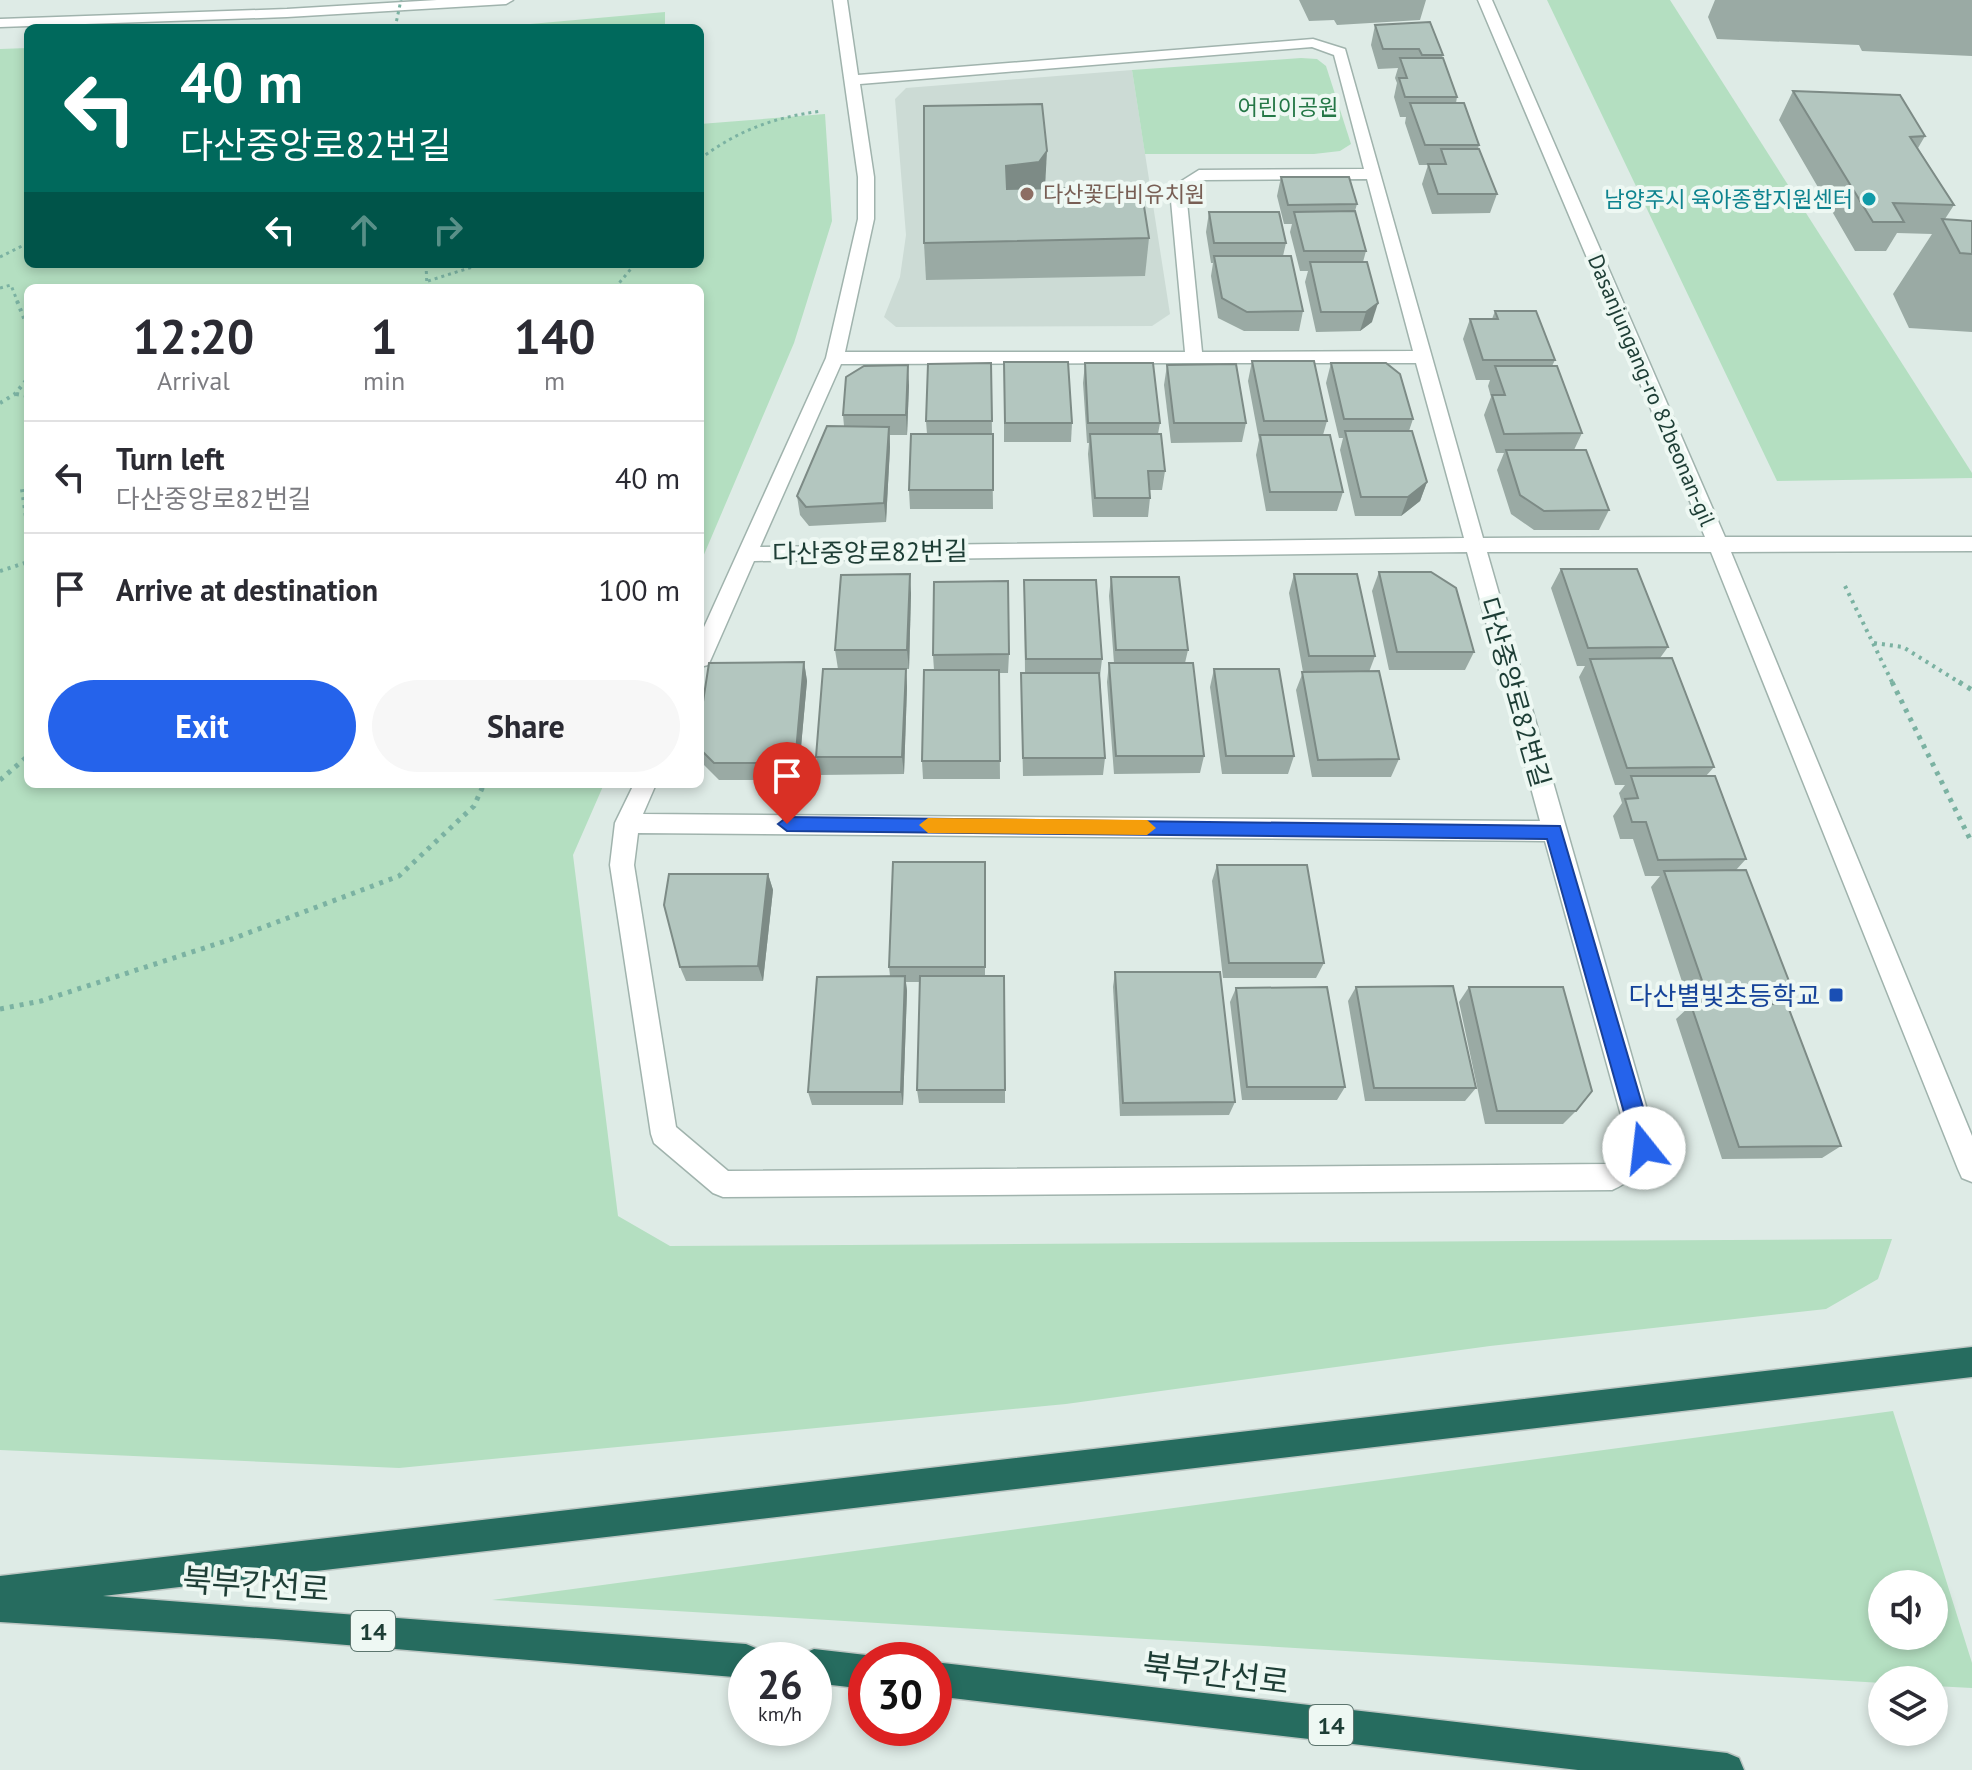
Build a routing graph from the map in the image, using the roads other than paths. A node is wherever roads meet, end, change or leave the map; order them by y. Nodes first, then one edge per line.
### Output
1 (506, 0) edge
2 (840, 0) edge
3 (1485, 0) edge
4 (0, 23) edge
5 (853, 80) junction
6 (1373, 174) junction
7 (1422, 357) junction
8 (835, 358) junction
9 (1194, 358) junction
10 (1972, 544) edge
11 (1474, 545) junction
12 (1719, 547) junction
13 (747, 554) junction
14 (704, 650) edge
15 (643, 788) edge
16 (627, 823) junction
17 (1554, 831) junction
18 (1972, 1169) edge
19 (1972, 1362) edge
20 (0, 1592) edge
21 (0, 1606) edge
22 (728, 1660) edge
23 (952, 1681) edge
24 (1727, 1770) edge

1 - 4 street
2 - 5 street, 다산중앙로82번길
3 - 12 street, Dasanjungang-ro 82beonan-gil
5 - 6 street, 다산중앙로82번길
5 - 8 street, 다산중앙로82번길
6 - 7 street, 다산중앙로82번길
6 - 9 street
7 - 9 street
7 - 11 street, 다산중앙로82번길
8 - 9 street
8 - 13 street, 다산중앙로82번길
10 - 12 street, Dasanjungang-ro 82beonan-gil
11 - 12 street, 다산중앙로82번길
11 - 13 street, 다산중앙로82번길
11 - 17 street, 다산중앙로82번길
12 - 18 street
13 - 14 street, 다산중앙로82번길
15 - 16 street
16 - 17 street
16 - 17 street, 다산중앙로82번길
19 - 20 highway
21 - 22 highway, 북부간선로 / 14
23 - 24 highway, 북부간선로 / 14

